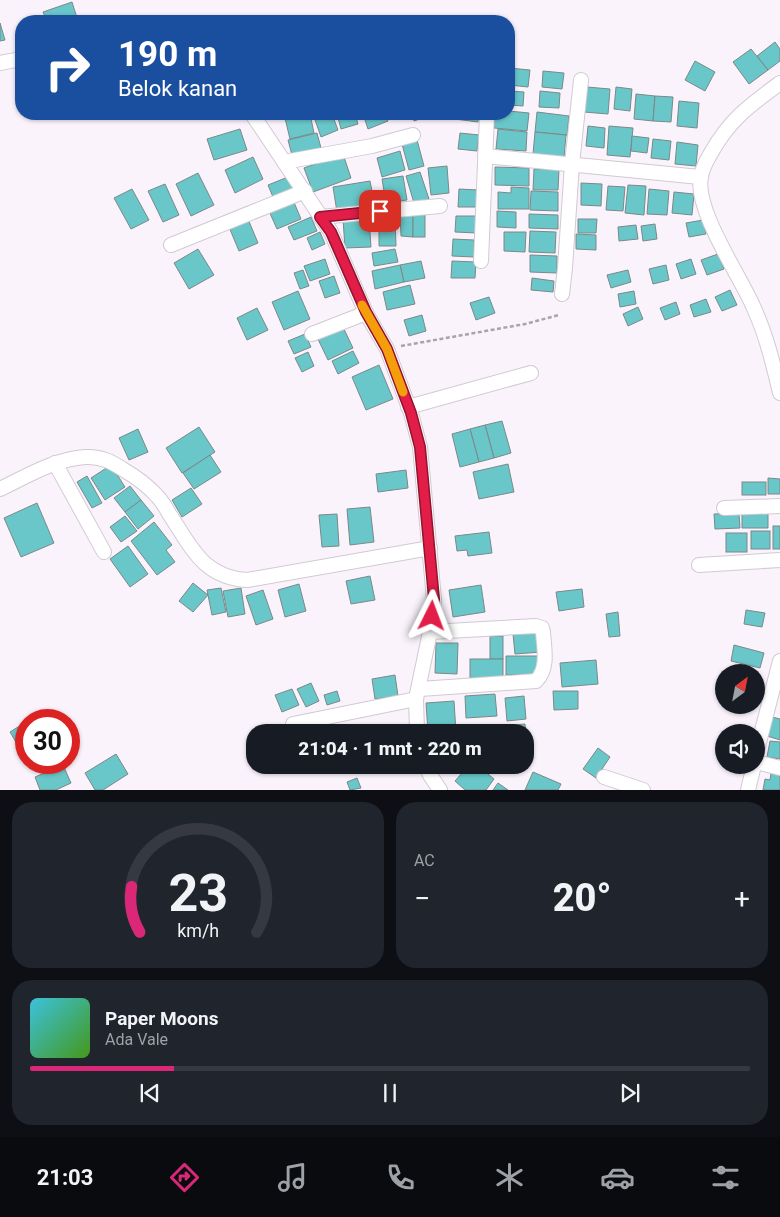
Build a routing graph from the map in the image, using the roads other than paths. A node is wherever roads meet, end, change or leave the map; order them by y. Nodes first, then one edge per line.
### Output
1 (15, 59) edge
2 (0, 63) edge
3 (581, 80) dead end
4 (780, 83) edge
5 (256, 120) edge
6 (487, 120) edge
7 (413, 134) dead end
8 (485, 156) junction
9 (284, 162) junction
10 (572, 164) junction
11 (700, 177) junction
12 (305, 191) junction
13 (440, 206) dead end
14 (320, 217) junction
15 (171, 244) dead end
16 (481, 261) dead end
17 (562, 294) dead end
18 (366, 312) junction
19 (312, 334) dead end
20 (531, 373) dead end
21 (780, 393) edge
22 (408, 407) junction
23 (55, 464) junction
24 (0, 489) edge
25 (780, 506) edge
26 (724, 508) dead end
27 (430, 548) junction
28 (104, 552) dead end
29 (780, 560) edge
30 (700, 565) dead end
31 (430, 632) junction
32 (780, 662) edge
33 (418, 694) junction
34 (293, 724) dead end
35 (418, 724) edge
36 (764, 724) edge
37 (765, 764) edge
38 (780, 768) edge
39 (430, 774) edge
40 (752, 774) edge
41 (604, 777) dead end
42 (440, 790) edge
43 (643, 790) edge
44 (748, 790) edge

1 - 2 street
3 - 10 street
4 - 11 street
5 - 9 street
6 - 8 street
7 - 9 street
8 - 10 street
8 - 16 street
9 - 12 street
10 - 11 street
10 - 17 street
11 - 21 street
12 - 14 street
12 - 15 street
13 - 14 street
14 - 18 street
18 - 19 street
18 - 22 street
20 - 22 street
22 - 27 street
23 - 24 street
23 - 27 street
23 - 28 street
25 - 26 street
27 - 31 street
29 - 30 street
31 - 33 street
31 - 33 street
32 - 36 street
33 - 34 street
33 - 35 street
37 - 38 street
39 - 42 street
40 - 44 street
41 - 43 street

